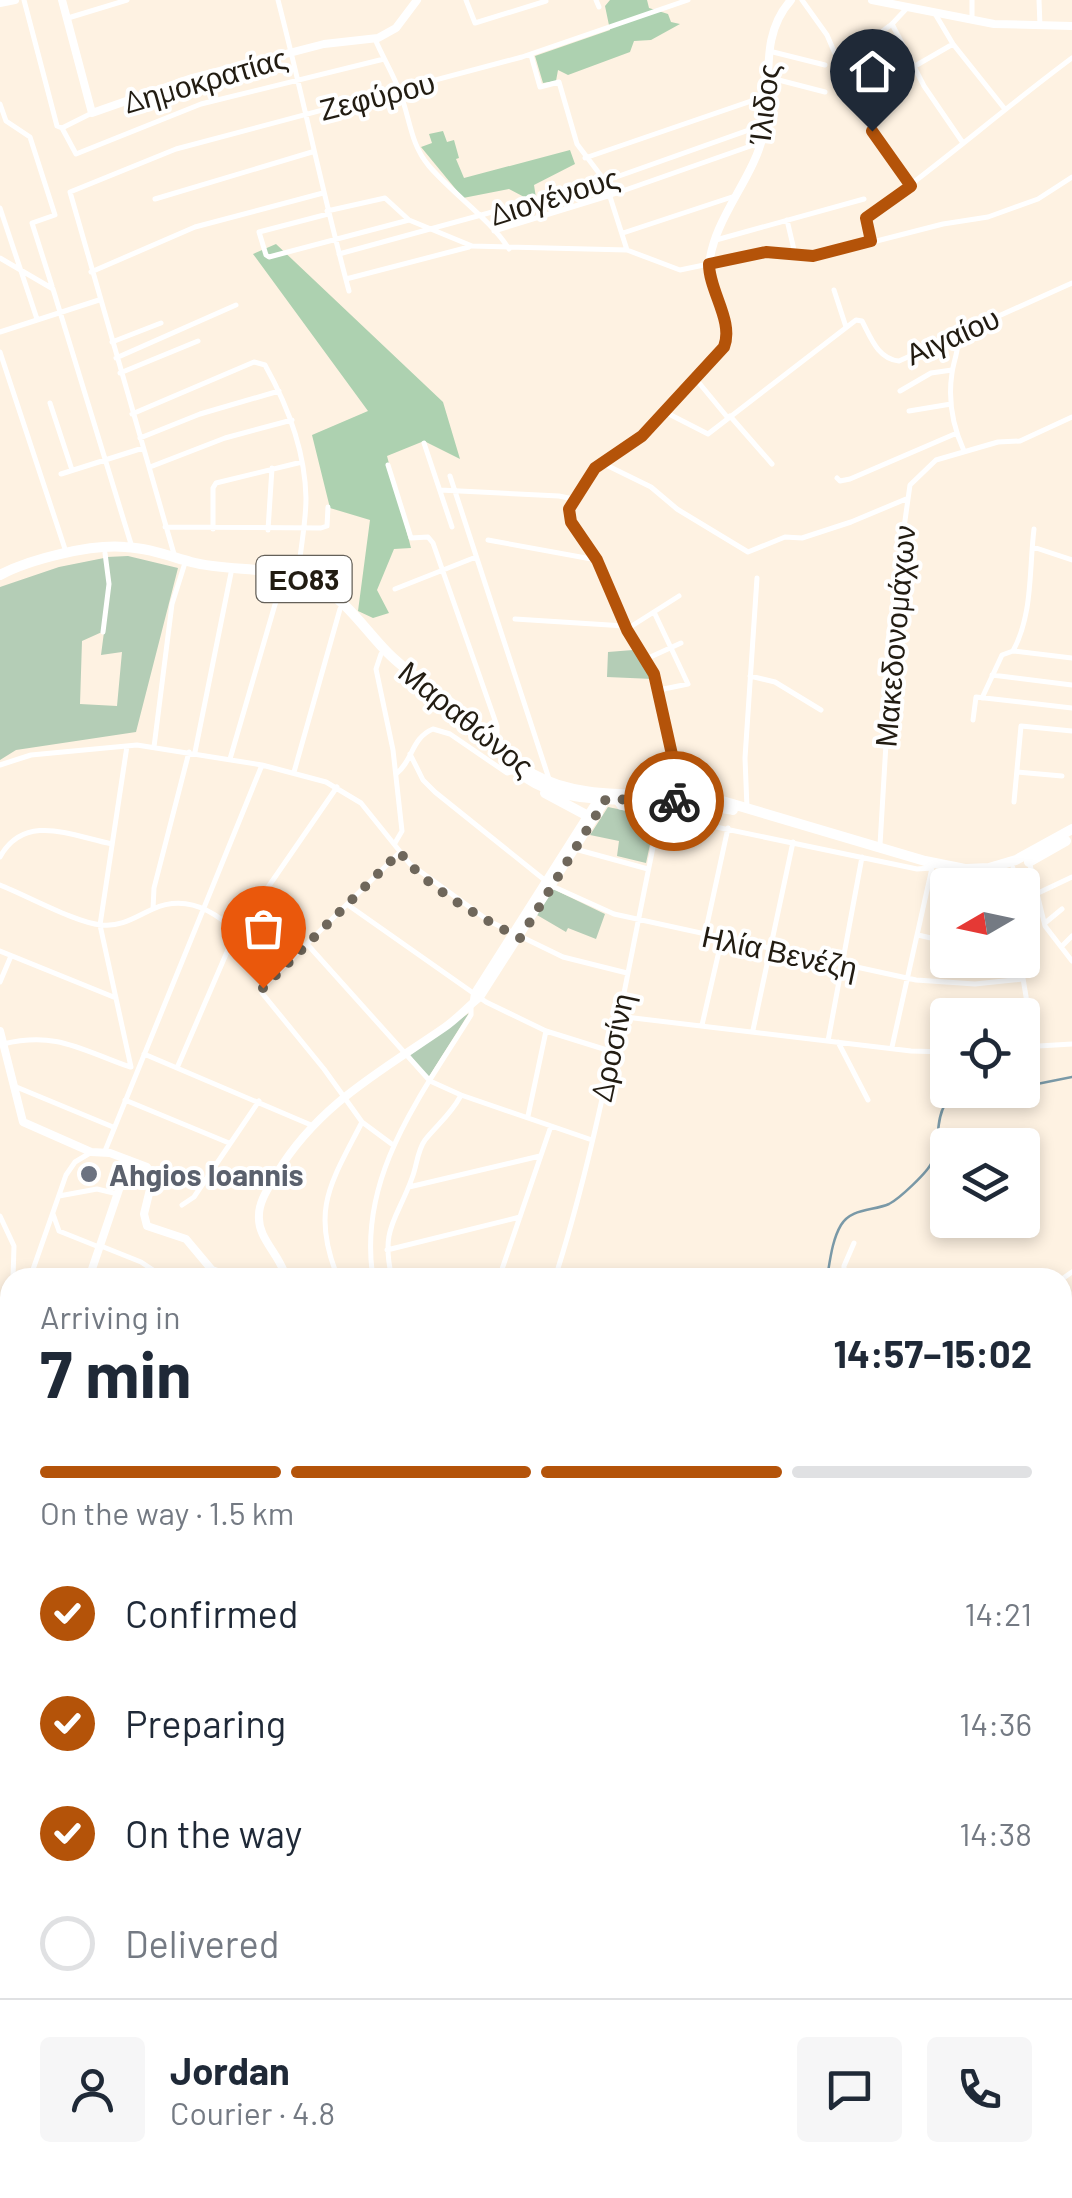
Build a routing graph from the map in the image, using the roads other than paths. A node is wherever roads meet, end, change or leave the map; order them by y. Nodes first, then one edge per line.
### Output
1 (15, 0) edge
2 (24, 0) edge
3 (62, 0) edge
4 (126, 0) edge
5 (278, 0) edge
6 (418, 0) edge
7 (466, 0) edge
8 (688, 0) edge
9 (791, 0) edge
10 (802, 0) edge
11 (872, 0) edge
12 (972, 0) edge
13 (1038, 0) edge
14 (546, 1) edge
15 (0, 3) edge
16 (907, 8) junction
17 (934, 12) junction
18 (68, 18) junction
19 (972, 19) junction
20 (892, 24) junction
21 (1040, 26) junction
22 (1072, 26) edge
23 (375, 39) junction
24 (953, 44) junction
25 (769, 51) junction
26 (291, 54) junction
27 (531, 55) junction
28 (1072, 58) edge
29 (384, 59) junction
30 (838, 64) junction
31 (825, 65) dead end
32 (915, 66) junction
33 (768, 77) junction
34 (297, 82) junction
35 (398, 88) junction
36 (825, 92) dead end
37 (769, 95) junction
38 (0, 104) edge
39 (1004, 108) junction
40 (306, 113) junction
41 (92, 114) junction
42 (766, 124) junction
43 (62, 128) junction
44 (762, 142) junction
45 (963, 143) junction
46 (312, 152) junction
47 (585, 158) junction
48 (1072, 177) edge
49 (605, 181) junction
50 (911, 186) junction
51 (323, 193) junction
52 (611, 195) junction
53 (738, 195) junction
54 (156, 199) dead end
55 (860, 200) dead end
56 (0, 208) edge
57 (328, 213) junction
58 (480, 218) junction
59 (409, 220) junction
60 (787, 220) junction
61 (429, 230) junction
62 (494, 230) junction
63 (623, 233) junction
64 (335, 240) junction
65 (716, 240) junction
66 (871, 241) junction
67 (472, 246) junction
68 (510, 249) junction
69 (627, 250) junction
70 (339, 254) junction
71 (795, 254) junction
72 (0, 258) edge
73 (709, 264) junction
74 (22, 269) junction
75 (91, 272) junction
76 (346, 279) junction
77 (1072, 283) edge
78 (53, 289) junction
79 (834, 290) dead end
80 (349, 292) dead end
81 (98, 300) junction
82 (236, 306) dead end
83 (60, 311) junction
84 (37, 319) junction
85 (161, 323) dead end
86 (846, 327) junction
87 (0, 332) edge
88 (958, 334) junction
89 (198, 341) dead end
90 (112, 342) junction
91 (0, 352) edge
92 (116, 358) junction
93 (952, 370) junction
94 (120, 373) junction
95 (695, 378) junction
96 (280, 391) junction
97 (900, 392) dead end
98 (50, 403) dead end
99 (952, 404) junction
100 (663, 411) junction
101 (909, 411) dead end
102 (132, 414) junction
103 (729, 417) junction
104 (1072, 417) edge
105 (292, 420) junction
106 (956, 432) junction
107 (140, 438) junction
108 (424, 442) dead end
109 (143, 448) junction
110 (964, 451) junction
111 (105, 460) junction
112 (302, 462) junction
113 (602, 463) junction
114 (772, 464) dead end
115 (388, 465) dead end
116 (150, 466) junction
117 (272, 468) junction
118 (72, 470) junction
119 (60, 474) dead end
120 (450, 476) dead end
121 (836, 478) dead end
122 (440, 490) junction
123 (455, 490) junction
124 (573, 499) junction
125 (906, 499) junction
126 (328, 507) dead end
127 (452, 527) dead end
128 (166, 528) junction
129 (214, 529) junction
130 (303, 529) junction
131 (1034, 529) dead end
132 (268, 530) junction
133 (488, 540) dead end
134 (132, 547) junction
135 (1033, 547) junction
136 (106, 553) junction
137 (68, 555) junction
138 (476, 557) junction
139 (597, 560) junction
140 (1072, 560) edge
141 (179, 561) junction
142 (441, 570) junction
143 (2, 573) edge
144 (231, 574) junction
145 (298, 576) junction
146 (283, 577) junction
147 (757, 578) dead end
148 (395, 589) dead end
149 (679, 596) dead end
150 (340, 609) junction
151 (654, 612) junction
152 (515, 619) dead end
153 (626, 628) junction
154 (103, 632) dead end
155 (681, 643) dead end
156 (671, 648) junction
157 (1014, 651) junction
158 (381, 654) junction
159 (646, 658) junction
160 (1072, 658) edge
161 (992, 675) junction
162 (750, 676) junction
163 (1072, 684) edge
164 (659, 690) junction
165 (982, 698) junction
166 (1072, 708) edge
167 (821, 710) dead end
168 (973, 720) dead end
169 (1072, 731) edge
170 (128, 745) junction
171 (497, 746) junction
172 (154, 747) junction
173 (192, 752) junction
174 (410, 754) junction
175 (230, 759) junction
176 (262, 765) junction
177 (0, 766) edge
178 (517, 771) junction
179 (294, 772) junction
180 (1016, 772) junction
181 (396, 774) junction
182 (1062, 776) dead end
183 (532, 782) junction
184 (550, 782) junction
185 (337, 787) junction
186 (607, 796) junction
187 (675, 798) junction
188 (1014, 802) dead end
189 (747, 808) junction
190 (593, 814) junction
191 (660, 814) junction
192 (728, 828) junction
193 (1072, 833) edge
194 (395, 842) junction
195 (793, 842) junction
196 (112, 844) junction
197 (576, 848) junction
198 (880, 848) junction
199 (400, 852) junction
200 (0, 857) edge
201 (862, 857) junction
202 (1028, 859) junction
203 (930, 868) edge
204 (932, 868) edge
205 (1013, 868) edge
206 (1030, 868) edge
207 (648, 869) junction
208 (930, 878) edge
209 (1072, 878) edge
210 (550, 883) junction
211 (0, 885) edge
212 (1040, 892) edge
213 (347, 904) junction
214 (204, 907) junction
215 (153, 909) junction
216 (1040, 909) edge
217 (1062, 910) dead end
218 (636, 920) junction
219 (1044, 924) junction
220 (100, 926) junction
221 (236, 933) junction
222 (705, 934) junction
223 (918, 935) junction
224 (516, 936) junction
225 (1072, 936) edge
226 (722, 938) junction
227 (930, 938) edge
228 (308, 944) junction
229 (1063, 946) junction
230 (772, 949) junction
231 (0, 952) edge
232 (11, 956) junction
233 (1072, 961) edge
234 (842, 964) junction
235 (627, 973) junction
236 (907, 978) junction
237 (1023, 979) joint
238 (0, 982) edge
239 (116, 998) junction
240 (1026, 998) edge
241 (477, 1000) junction
242 (617, 1016) junction
243 (702, 1025) junction
244 (753, 1030) junction
245 (0, 1031) edge
246 (546, 1031) junction
247 (828, 1041) junction
248 (838, 1042) junction
249 (3, 1044) junction
250 (1072, 1044) edge
251 (1040, 1046) edge
252 (892, 1048) junction
253 (610, 1051) junction
254 (930, 1051) edge
255 (144, 1054) junction
256 (406, 1054) junction
257 (134, 1068) junction
258 (178, 1068) junction
259 (430, 1082) junction
260 (14, 1086) junction
261 (344, 1096) junction
262 (461, 1096) junction
263 (126, 1100) junction
264 (868, 1100) dead end
265 (258, 1102) junction
266 (528, 1117) junction
267 (362, 1122) junction
268 (311, 1125) junction
269 (551, 1126) junction
270 (114, 1128) junction
271 (592, 1140) junction
272 (230, 1144) junction
273 (392, 1144) junction
274 (91, 1152) junction
275 (105, 1152) junction
276 (540, 1156) junction
277 (129, 1160) junction
278 (409, 1187) junction
279 (118, 1194) junction
280 (59, 1196) junction
281 (182, 1205) dead end
282 (53, 1212) junction
283 (0, 1216) edge
284 (520, 1217) junction
285 (854, 1243) dead end
286 (100, 1246) junction
287 (386, 1250) junction
288 (13, 1268) edge
289 (33, 1268) edge
290 (92, 1268) edge
291 (152, 1268) edge
292 (210, 1268) edge
293 (284, 1268) edge
294 (334, 1268) edge
295 (373, 1268) edge
296 (390, 1268) edge
297 (502, 1268) edge
298 (557, 1268) edge
299 (844, 1268) edge

1 - 15 street
2 - 43 street
3 - 18 street, Δημοκρατίας
4 - 18 street
5 - 26 street
6 - 23 street
7 - 14 street
8 - 27 street, Ζεφύρου
9 - 25 street, Ίλιδος
10 - 30 street
11 - 16 street
12 - 19 street
13 - 21 street
16 - 17 street
16 - 20 street
17 - 19 street
17 - 24 street
18 - 41 street, Δημοκρατίας
19 - 21 street
20 - 30 street
20 - 32 street
21 - 22 street
23 - 26 street, Δημοκρατίας
23 - 29 street
24 - 32 street
24 - 39 street
25 - 31 street
25 - 33 street, Ίλιδος
26 - 34 street
26 - 41 street, Δημοκρατίας
27 - 35 street, Ζεφύρου
27 - 47 street
28 - 39 street
29 - 34 street
29 - 35 street
30 - 50 street
32 - 45 street
33 - 36 street
33 - 37 street, Ίλιδος
34 - 40 street
34 - 43 street
35 - 40 street, Ζεφύρου
35 - 58 street
37 - 42 street, Ίλιδος
37 - 47 street
38 - 78 street
39 - 45 street
40 - 46 street
40 - 75 street, Ζεφύρου
41 - 43 street
42 - 44 street, Ίλιδος
42 - 49 street, Διογένους
44 - 52 street
44 - 53 street, Ίλιδος
45 - 50 street
46 - 51 street
46 - 54 street
47 - 49 street
48 - 66 street
49 - 52 street
49 - 58 street, Διογένους
50 - 66 street
51 - 57 street
51 - 75 street
52 - 62 street
52 - 63 street
53 - 63 street
53 - 65 street, Ίλιδος
55 - 60 street
56 - 74 street
57 - 59 street
57 - 64 street
57 - 64 street
58 - 61 street, Διογένους
58 - 62 street
59 - 61 street
59 - 64 street
60 - 65 street
60 - 71 street
61 - 67 street
61 - 70 street, Διογένους
62 - 68 street
63 - 69 street
64 - 70 street
65 - 73 street, Ίλιδος
66 - 71 street
67 - 68 street
67 - 76 street
68 - 69 street
69 - 73 street
70 - 76 street
71 - 73 street
72 - 74 street
73 - 95 street
74 - 78 street
74 - 84 street
75 - 81 street
76 - 80 street
77 - 88 street, Αιγαίου
78 - 83 street
79 - 86 street
81 - 83 street
81 - 90 street
82 - 92 street
83 - 84 street
83 - 111 street
84 - 87 street
85 - 90 street
86 - 88 street, Αιγαίου
86 - 103 street
88 - 93 street
89 - 94 street
90 - 92 street
91 - 137 street
92 - 94 street
93 - 97 street
93 - 99 street
94 - 102 street
95 - 100 street
95 - 103 street
96 - 102 street
96 - 105 street
96 - 107 street
98 - 118 street
99 - 101 street
99 - 106 street
100 - 103 street
100 - 113 street
102 - 107 street
103 - 114 street
104 - 110 street, Μακεδονομάχων
105 - 112 street
105 - 116 street
106 - 110 street
106 - 121 street
107 - 109 street
108 - 122 street
109 - 111 street
109 - 116 street
110 - 125 street, Μακεδονομάχων
111 - 118 street
111 - 134 street
112 - 117 street
112 - 130 street
113 - 124 street
113 - 125 street
115 - 142 street
116 - 128 street
117 - 129 street
117 - 132 street
118 - 119 street
120 - 123 street
122 - 123 street
122 - 127 street
123 - 124 street
123 - 138 street
124 - 139 street
125 - 198 street, Μακεδονομάχων
126 - 130 street
128 - 129 street
128 - 141 street
129 - 132 street
130 - 132 street
130 - 145 street
131 - 135 street
133 - 139 street
134 - 137 main road, Μαραθώνος / ΕΟ83
134 - 141 main road, Μαραθώνος / ΕΟ83
135 - 140 street
135 - 157 street
136 - 141 main road, Μαραθώνος / ΕΟ83
136 - 143 main road, Μαραθώνος / ΕΟ83
136 - 154 street
137 - 143 main road, Μαραθώνος / ΕΟ83
138 - 142 street
138 - 184 street
139 - 153 street
141 - 144 main road, Μαραθώνος / ΕΟ83
141 - 145 main road, Μαραθώνος / ΕΟ83
141 - 172 street
142 - 148 street
142 - 171 street
144 - 146 main road, Μαραθώνος / ΕΟ83
144 - 173 street
145 - 171 main road, Μαραθώνος / ΕΟ83
146 - 150 main road, Μαραθώνος / ΕΟ83
146 - 175 street
147 - 162 street
149 - 151 street
150 - 158 main road, Μαραθώνος / ΕΟ83
150 - 179 street
151 - 153 street
151 - 156 street
152 - 153 street
153 - 159 street
155 - 156 street
156 - 159 street
156 - 164 street
157 - 160 street
157 - 161 street
158 - 178 main road, Μαραθώνος / ΕΟ83
158 - 181 street
159 - 164 street
161 - 163 street
161 - 165 street
162 - 167 street
162 - 189 street
164 - 187 street
165 - 166 street
165 - 168 street
169 - 180 street
170 - 172 street
170 - 177 street
170 - 196 street
171 - 184 main road, Μαραθώνος / ΕΟ83
172 - 173 street
173 - 175 street
173 - 215 street
174 - 178 street
174 - 181 street
174 - 210 street, Ηλία Βενέζη
175 - 176 street
176 - 179 street
176 - 214 street
178 - 183 main road, Μαραθώνος / ΕΟ83
179 - 185 street
180 - 182 street
180 - 188 street
181 - 194 street
183 - 186 main road, Μαραθώνος / ΕΟ83
183 - 190 main road
184 - 186 main road, Μαραθώνος / ΕΟ83
185 - 194 street
185 - 221 street
186 - 187 main road, Μαραθώνος / ΕΟ83
186 - 190 street
186 - 191 street
187 - 189 main road, Μαραθώνος / ΕΟ83
187 - 204 main road, Μαραθώνος / ΕΟ83
189 - 198 main road, Μαραθώνος / ΕΟ83
190 - 197 street
190 - 210 street
191 - 192 street
191 - 207 street, Δροσίνη
192 - 195 street
192 - 222 street
193 - 202 main road, Μαραθώνος / ΕΟ83
194 - 199 street
195 - 201 street
195 - 230 street
196 - 200 street
196 - 220 street
197 - 207 street
197 - 210 street
198 - 202 main road, Μαραθώνος / ΕΟ83
199 - 213 street
199 - 224 street
201 - 203 street
201 - 234 street
202 - 205 main road, Μαραθώνος / ΕΟ83
202 - 206 street
207 - 218 street, Δροσίνη
208 - 223 street
209 - 212 street
210 - 218 street, Ηλία Βενέζη
210 - 224 street
211 - 220 street
213 - 228 street
213 - 241 street
214 - 215 street
214 - 221 street
214 - 255 street
215 - 220 street
216 - 219 street
217 - 219 street
218 - 222 street, Ηλία Βενέζη
218 - 235 street, Δροσίνη
219 - 229 street
220 - 239 street
221 - 258 street
222 - 226 street, Ηλία Βενέζη
223 - 227 street
223 - 236 street
224 - 235 street
224 - 241 street
225 - 229 street
226 - 230 street, Ηλία Βενέζη
226 - 243 street
228 - 256 street
228 - 261 street
229 - 233 street
230 - 234 street, Ηλία Βενέζη
230 - 244 street
231 - 232 street
232 - 238 street
232 - 239 street
234 - 236 street, Ηλία Βενέζη
234 - 247 street
235 - 242 street, Δροσίνη
236 - 237 street, Ηλία Βενέζη
236 - 252 street
237 - 240 street
239 - 257 street
241 - 246 street
241 - 256 street
241 - 259 street
242 - 243 street
242 - 253 street, Δροσίνη
243 - 244 street
244 - 247 street
245 - 249 street
246 - 253 street
246 - 266 street
247 - 248 street
248 - 252 street
248 - 264 street
249 - 257 street
249 - 260 street
250 - 251 street
252 - 254 street
253 - 271 street, Δροσίνη
255 - 257 street
255 - 258 street
256 - 259 street
256 - 261 street
257 - 263 street
258 - 265 street
259 - 262 street
259 - 273 street
260 - 270 street
260 - 274 street
261 - 267 street
261 - 268 street
262 - 266 street
262 - 278 street
263 - 270 street
263 - 272 street
265 - 268 street
265 - 272 street
266 - 269 street
267 - 273 street
267 - 294 street
268 - 293 street
269 - 271 street
269 - 276 street
270 - 275 street
271 - 298 street, Δροσίνη
272 - 281 street
273 - 295 street
274 - 275 street
274 - 280 street
275 - 277 street
276 - 278 street
276 - 284 street
277 - 279 street
277 - 292 street
278 - 287 street
279 - 280 street
279 - 286 street
280 - 282 street
282 - 286 street
282 - 289 street
283 - 288 street
284 - 287 street
284 - 297 street
285 - 299 street
286 - 290 street
286 - 291 street
287 - 296 street

